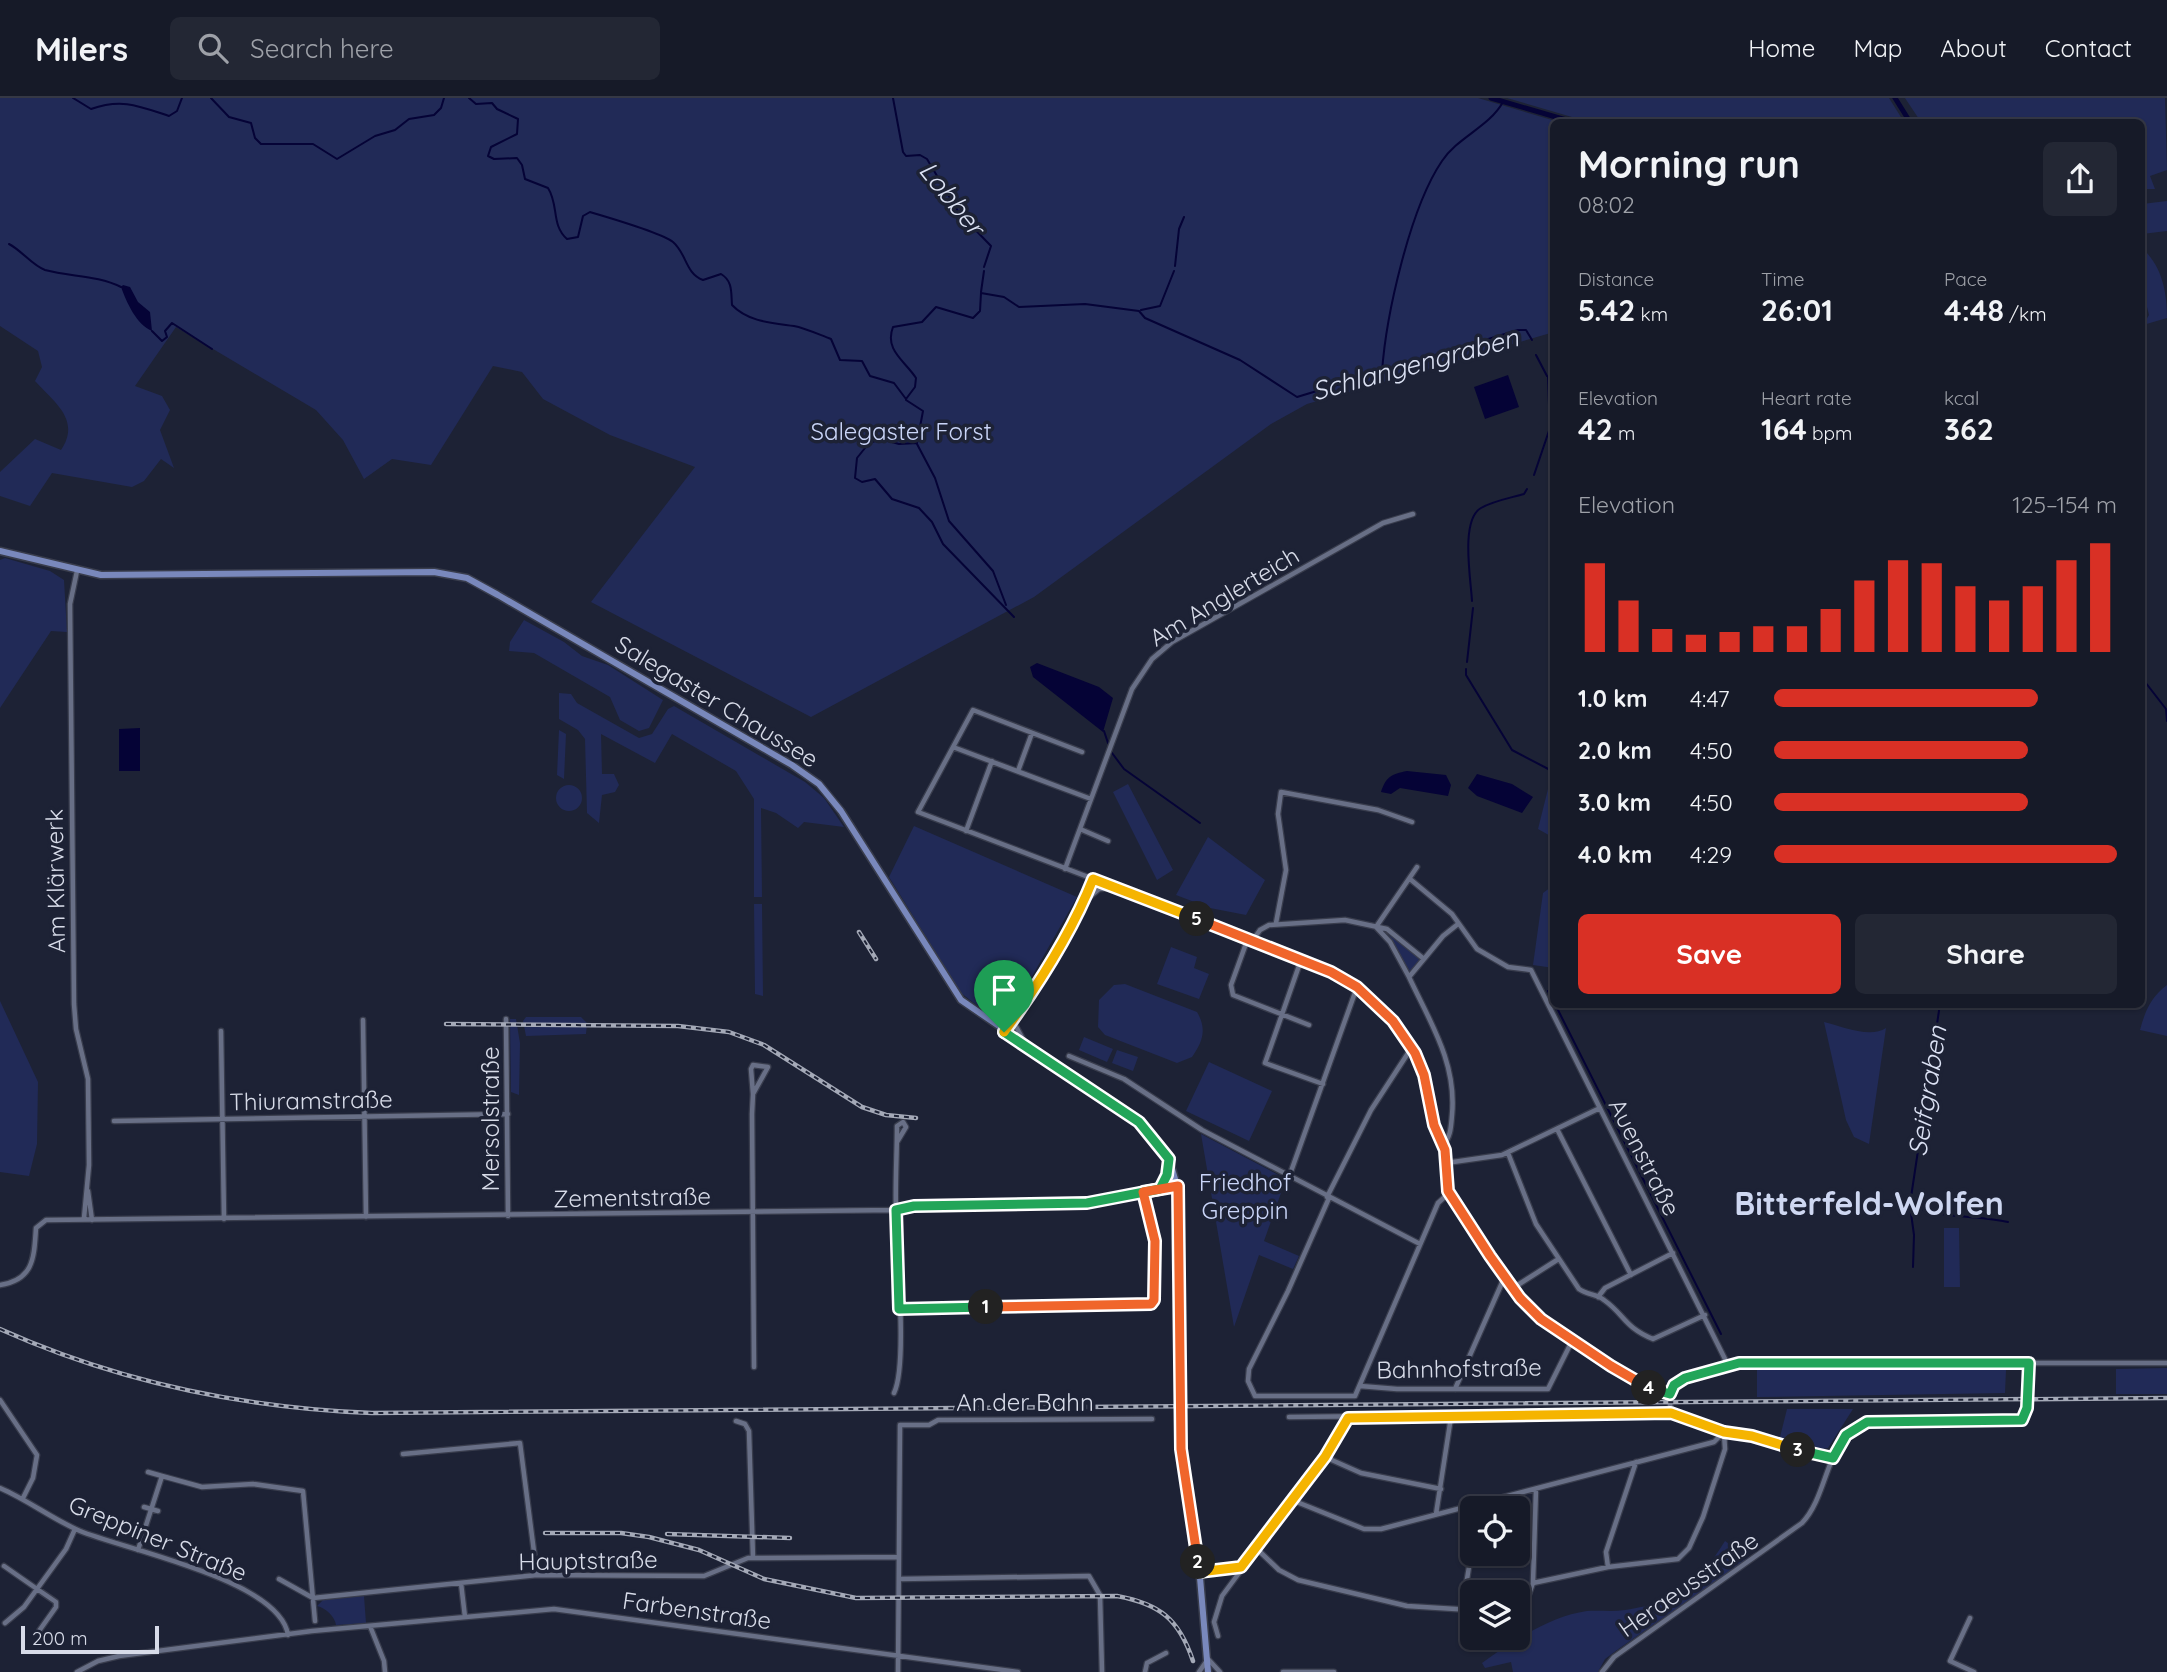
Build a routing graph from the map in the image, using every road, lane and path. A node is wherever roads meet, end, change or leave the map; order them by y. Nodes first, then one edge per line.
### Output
1 (1413, 514) dead end
2 (0, 551) edge
3 (77, 571) junction
4 (1032, 733) junction
5 (953, 747) junction
6 (1082, 752) dead end
7 (992, 761) junction
8 (1018, 771) junction
9 (1091, 799) junction
10 (1412, 822) dead end
11 (1080, 829) junction
12 (966, 831) junction
13 (1108, 841) dead end
14 (1417, 867) dead end
15 (1065, 869) junction
16 (1093, 879) junction
17 (1410, 879) junction
18 (1111, 888) junction
19 (1089, 896) junction
20 (1276, 923) junction
21 (1458, 924) junction
22 (1376, 927) junction
23 (1250, 939) junction
24 (1424, 959) junction
25 (1301, 960) junction
26 (1409, 977) junction
27 (1357, 987) junction
28 (1550, 1007) edge
29 (1550, 1008) edge
30 (1282, 1015) junction
31 (363, 1020) dead end
32 (506, 1020) dead end
33 (1012, 1020) junction
34 (1309, 1025) dead end
35 (221, 1031) dead end
36 (1004, 1032) junction
37 (1025, 1045) junction
38 (1412, 1047) junction
39 (1069, 1056) dead end
40 (1323, 1084) junction
41 (753, 1094) junction
42 (1600, 1108) junction
43 (508, 1114) junction
44 (364, 1116) junction
45 (222, 1119) junction
46 (114, 1121) dead end
47 (1557, 1129) junction
48 (897, 1142) dead end
49 (1443, 1145) junction
50 (1508, 1153) junction
51 (1169, 1159) junction
52 (1446, 1163) junction
53 (1289, 1177) junction
54 (1178, 1186) junction
55 (1160, 1189) junction
56 (88, 1190) junction
57 (1143, 1192) junction
58 (1449, 1193) junction
59 (1328, 1197) junction
60 (896, 1210) junction
61 (754, 1213) junction
62 (508, 1216) junction
63 (366, 1217) junction
64 (84, 1218) junction
65 (224, 1219) junction
66 (92, 1220) junction
67 (1420, 1244) junction
68 (1673, 1253) junction
69 (1557, 1260) junction
70 (1632, 1275) junction
71 (1505, 1276) junction
72 (0, 1285) edge
73 (1513, 1288) junction
74 (1598, 1297) junction
75 (899, 1309) junction
76 (1704, 1315) junction
77 (1572, 1341) junction
78 (2029, 1363) junction
79 (2167, 1363) edge
80 (1728, 1365) junction
81 (754, 1367) dead end
82 (1360, 1386) junction
83 (1455, 1389) junction
84 (894, 1393) dead end
85 (1670, 1394) junction
86 (0, 1401) edge
87 (1671, 1413) junction
88 (1289, 1417) dead end
89 (1451, 1417) junction
90 (1348, 1418) junction
91 (1152, 1419) dead end
92 (736, 1421) dead end
93 (1724, 1432) junction
94 (403, 1454) dead end
95 (1325, 1457) junction
96 (1833, 1458) junction
97 (1636, 1462) junction
98 (148, 1472) dead end
99 (162, 1476) junction
100 (0, 1488) edge
101 (1441, 1489) junction
102 (1536, 1489) junction
103 (1513, 1496) edge
104 (23, 1498) junction
105 (1292, 1500) junction
106 (144, 1507) dead end
107 (151, 1509) junction
108 (1460, 1510) edge
109 (158, 1511) dead end
110 (1437, 1514) junction
111 (75, 1529) junction
112 (1256, 1548) junction
113 (138, 1549) junction
114 (899, 1557) junction
115 (753, 1558) junction
116 (4, 1566) dead end
117 (1241, 1567) junction
118 (1608, 1567) junction
119 (1199, 1572) junction
120 (537, 1575) junction
121 (279, 1579) dead end
122 (899, 1579) junction
123 (461, 1583) junction
124 (1533, 1583) junction
125 (37, 1589) junction
126 (1530, 1591) edge
127 (313, 1598) junction
128 (1460, 1609) edge
129 (465, 1617) junction
130 (1970, 1618) dead end
131 (315, 1622) dead end
132 (5, 1623) dead end
133 (370, 1626) junction
134 (39, 1631) dead end
135 (288, 1635) junction
136 (1218, 1636) dead end
137 (1166, 1653) dead end
138 (900, 1655) junction
139 (1208, 1659) junction
140 (77, 1672) edge
141 (385, 1672) edge
142 (898, 1672) edge
143 (1018, 1672) edge
144 (1102, 1672) edge
145 (1145, 1672) edge
146 (1199, 1672) edge
147 (1209, 1672) edge
148 (1220, 1672) edge
149 (1283, 1672) edge
150 (1334, 1672) edge
151 (1602, 1672) edge
152 (1974, 1672) edge

1 - 9 street, Am Anglerteich
2 - 3 main road, Salegaster Chaussee
3 - 36 main road, Salegaster Chaussee
3 - 56 street, Am Klärwerk
4 - 5 street
4 - 6 street
4 - 8 street
5 - 7 street
5 - 12 street
7 - 8 street
7 - 12 street
8 - 9 street
9 - 11 street, Am Anglerteich
10 - 20 street
11 - 13 street
11 - 15 street, Am Anglerteich
12 - 15 street
14 - 17 street
15 - 16 street
16 - 18 street
16 - 19 street
17 - 21 street
17 - 22 street
18 - 19 street
18 - 23 street
19 - 33 street
20 - 22 street
20 - 23 street
21 - 24 street
21 - 28 street, Auenstraße
22 - 24 street
22 - 26 street
23 - 25 street
23 - 30 street
24 - 26 street
25 - 27 street
25 - 30 street
26 - 49 street
27 - 38 street
27 - 40 street
29 - 42 street, Auenstraße
30 - 34 street
30 - 40 street
31 - 44 street
32 - 43 street, Mersolstraße
33 - 36 street
33 - 37 street
35 - 45 street
36 - 37 main road, Salegaster Chaussee
37 - 51 main road, Salegaster Chaussee
38 - 49 street
38 - 59 street
39 - 53 street
40 - 53 street
41 - 41 street
41 - 61 street
42 - 47 street
42 - 68 street, Auenstraße
43 - 44 street, Thiuramstraße
43 - 62 street, Mersolstraße
44 - 45 street, Thiuramstraße
44 - 63 street
45 - 46 street, Thiuramstraße
45 - 65 street
47 - 50 street
47 - 70 street
48 - 60 street
49 - 52 street
50 - 52 street
50 - 69 street
51 - 54 main road, Salegaster Chaussee
51 - 55 street
52 - 58 street
53 - 59 street
54 - 55 street, Zementstraße
54 - 119 main road, Salegaster Chaussee
55 - 57 street, Zementstraße
56 - 64 street, Am Klärwerk
56 - 66 street, Am Klärwerk
57 - 60 street, Zementstraße
57 - 75 street
58 - 67 street
58 - 71 street
59 - 67 street
59 - 82 street
60 - 61 street, Zementstraße
60 - 75 street
61 - 62 street, Zementstraße
61 - 81 street
62 - 63 street, Zementstraße
63 - 65 street, Zementstraße
64 - 66 street, Zementstraße
64 - 72 street
65 - 66 street, Zementstraße
67 - 82 street
68 - 70 street
68 - 76 street, Auenstraße
69 - 73 street
69 - 74 street
70 - 74 street
71 - 73 street
71 - 83 street
73 - 77 street
74 - 76 street
75 - 84 street
76 - 80 street, Auenstraße
77 - 83 street, Bahnhofstraße
77 - 85 street
78 - 79 street
78 - 80 street
78 - 96 street, Heraeusstraße
80 - 85 street
82 - 83 street, Bahnhofstraße
85 - 87 street
86 - 104 street
87 - 89 street
87 - 93 street
88 - 90 street
89 - 90 street
89 - 101 street
90 - 95 street
91 - 114 street, An der Bahn
92 - 115 street
93 - 96 street
93 - 97 street
93 - 118 street
94 - 120 street
95 - 101 street
95 - 105 street
96 - 151 street, Heraeusstraße
97 - 102 street
97 - 118 street
98 - 99 street
99 - 107 street
99 - 127 street
100 - 104 street, Greppiner Straße
101 - 110 street
102 - 103 street
102 - 124 street
104 - 111 street, Greppiner Straße
105 - 110 street
105 - 112 street
106 - 107 street
107 - 109 street
107 - 113 street
108 - 110 street
111 - 113 street, Greppiner Straße
111 - 125 street
112 - 117 street
112 - 128 street
113 - 135 street, Greppiner Straße
114 - 115 street, Hauptstraße
114 - 122 street
115 - 120 street, Hauptstraße
116 - 125 street
117 - 119 street
117 - 136 street
118 - 124 street
119 - 139 main road, Salegaster Chaussee
120 - 123 street, Hauptstraße
121 - 127 street
122 - 138 street
122 - 144 street
123 - 127 street, Hauptstraße
123 - 129 street
124 - 126 street
125 - 132 street
125 - 134 street
127 - 131 street
129 - 133 street, Farbenstraße
129 - 138 street, Farbenstraße
130 - 152 street
133 - 135 street, Farbenstraße
133 - 141 street
135 - 140 street, Farbenstraße
137 - 145 street
138 - 142 street
138 - 143 street, Farbenstraße
139 - 146 street
139 - 147 main road, Salegaster Chaussee
139 - 148 street
149 - 150 street

